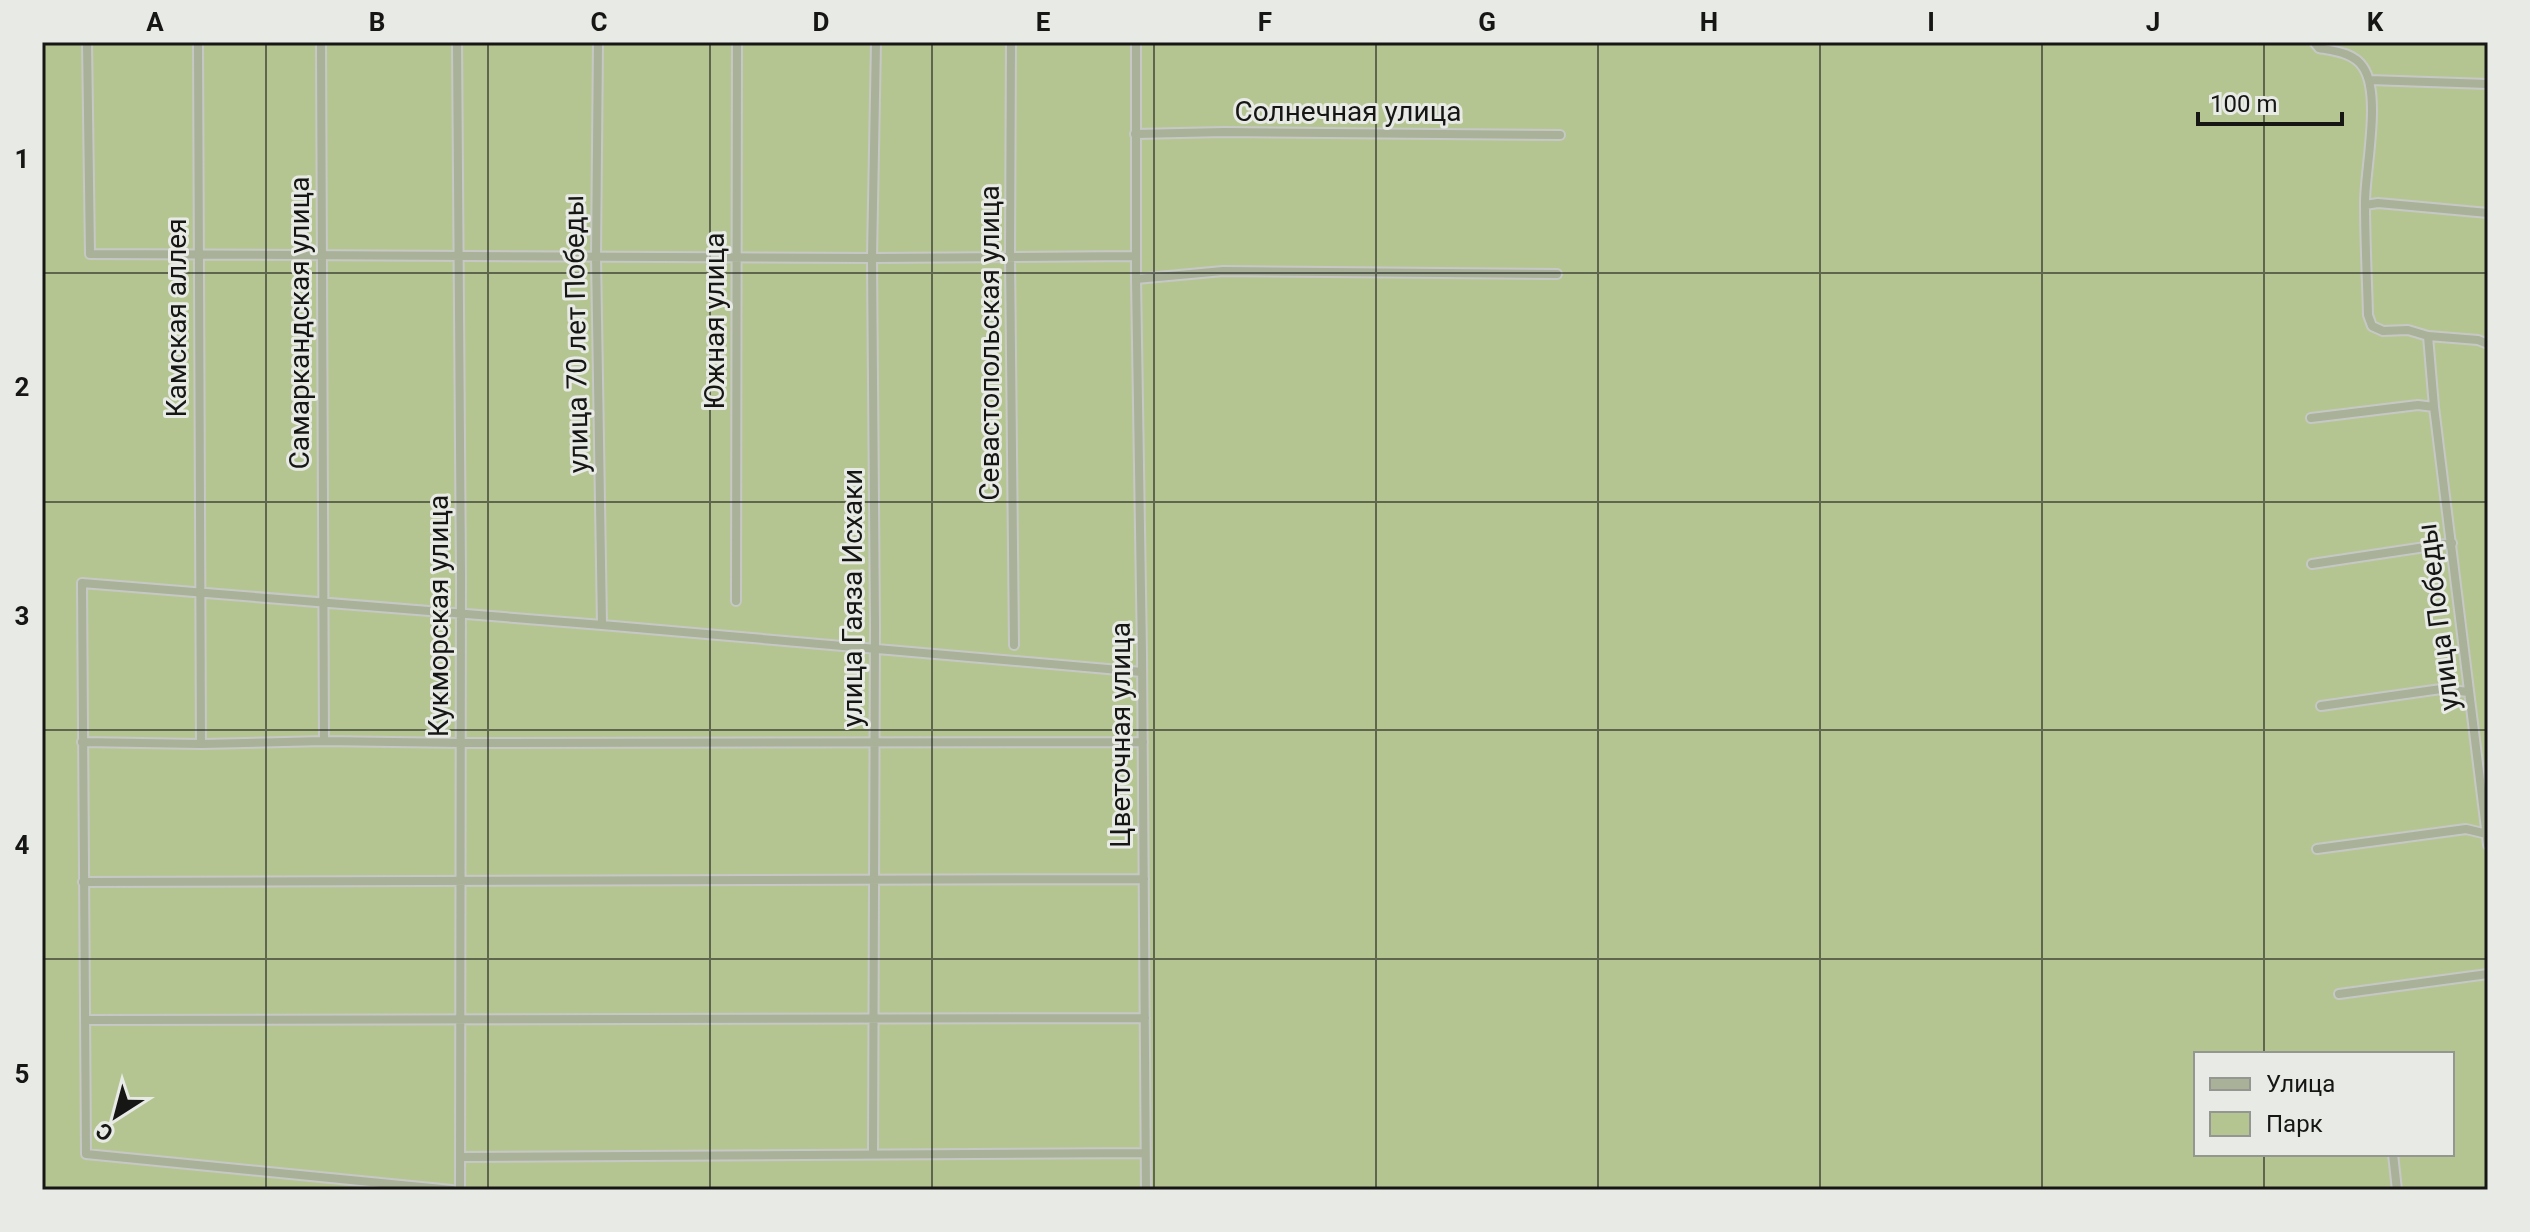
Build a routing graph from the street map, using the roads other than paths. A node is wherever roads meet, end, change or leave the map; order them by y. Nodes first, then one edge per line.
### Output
1 (87, 42) edge
2 (198, 42) edge
3 (321, 42) edge
4 (457, 42) edge
5 (598, 42) edge
6 (737, 42) edge
7 (876, 42) edge
8 (1011, 42) edge
9 (1136, 42) edge
10 (2314, 42) edge
11 (2369, 80) junction
12 (2488, 84) edge
13 (1135, 134) junction
14 (1560, 135) dead end
15 (2365, 205) junction
16 (2488, 213) edge
17 (200, 255) junction
18 (320, 255) junction
19 (457, 256) junction
20 (1136, 256) junction
21 (596, 257) junction
22 (735, 257) junction
23 (1010, 257) junction
24 (872, 258) junction
25 (1557, 274) dead end
26 (1136, 279) junction
27 (2428, 336) junction
28 (2488, 344) edge
29 (2434, 407) junction
30 (2311, 418) dead end
31 (2452, 543) junction
32 (2312, 564) dead end
33 (201, 593) junction
34 (736, 601) dead end
35 (324, 603) junction
36 (461, 614) junction
37 (602, 625) junction
38 (1014, 645) dead end
39 (875, 650) junction
40 (1142, 672) junction
41 (2469, 692) junction
42 (2321, 706) dead end
43 (324, 741) junction
44 (82, 742) junction
45 (874, 742) junction
46 (1143, 742) junction
47 (461, 743) junction
48 (201, 744) junction
49 (2487, 834) edge
50 (2488, 845) edge
51 (2317, 849) dead end
52 (1144, 879) junction
53 (874, 880) junction
54 (83, 882) junction
55 (460, 882) junction
56 (2488, 974) edge
57 (2339, 994) dead end
58 (873, 1016) junction
59 (461, 1018) junction
60 (1145, 1018) junction
61 (85, 1020) junction
62 (873, 1153) junction
63 (1145, 1153) junction
64 (2393, 1156) edge
65 (462, 1157) junction
66 (452, 1190) edge
67 (460, 1190) edge
68 (1146, 1190) edge
69 (2397, 1190) edge

1 - 17 street
2 - 17 street, Камская аллея
3 - 18 street, Самаркандская улица
4 - 19 street, Кукморская улица
5 - 21 street, улица 70 лет Победы
6 - 22 street, Южная улица
7 - 24 street, улица Гаяза Исхаки
8 - 23 street, Севастопольская улица
9 - 13 street, Цветочная улица
10 - 11 street
11 - 12 street
11 - 15 street
13 - 14 street, Солнечная улица
13 - 20 street, Цветочная улица
15 - 16 street
15 - 27 street
17 - 18 street
17 - 33 street, Камская аллея
18 - 19 street
18 - 35 street, Самаркандская улица
19 - 21 street
19 - 36 street, Кукморская улица
20 - 23 street
20 - 26 street, Цветочная улица
21 - 22 street
21 - 37 street, улица 70 лет Победы
22 - 24 street
22 - 34 street, Южная улица
23 - 24 street
23 - 38 street, Севастопольская улица
24 - 39 street, улица Гаяза Исхаки
25 - 26 street
26 - 40 street, Цветочная улица
27 - 28 street
27 - 29 street, улица Победы
29 - 30 street
29 - 31 street, улица Победы
31 - 32 street
31 - 41 street, улица Победы
33 - 35 street
33 - 44 street
33 - 48 street, Камская аллея
35 - 36 street
35 - 43 street, Самаркандская улица
36 - 37 street
36 - 47 street, Кукморская улица
37 - 39 street
39 - 40 street
39 - 45 street, улица Гаяза Исхаки
40 - 46 street, Цветочная улица
41 - 42 street
41 - 49 street, улица Победы
43 - 47 street
43 - 48 street
44 - 48 street
44 - 54 street
45 - 46 street
45 - 47 street
45 - 53 street, улица Гаяза Исхаки
46 - 52 street, Цветочная улица
47 - 55 street, Кукморская улица
49 - 50 street, улица Победы
49 - 51 street
52 - 53 street
52 - 60 street, Цветочная улица
53 - 55 street
53 - 58 street, улица Гаяза Исхаки
54 - 55 street
54 - 61 street
55 - 59 street, Кукморская улица
56 - 57 street
58 - 59 street
58 - 60 street
58 - 62 street, улица Гаяза Исхаки
59 - 61 street
59 - 65 street, Кукморская улица
60 - 63 street, Цветочная улица
61 - 66 street
62 - 63 street
62 - 65 street
63 - 68 street, Цветочная улица
64 - 69 street
65 - 67 street, Кукморская улица

